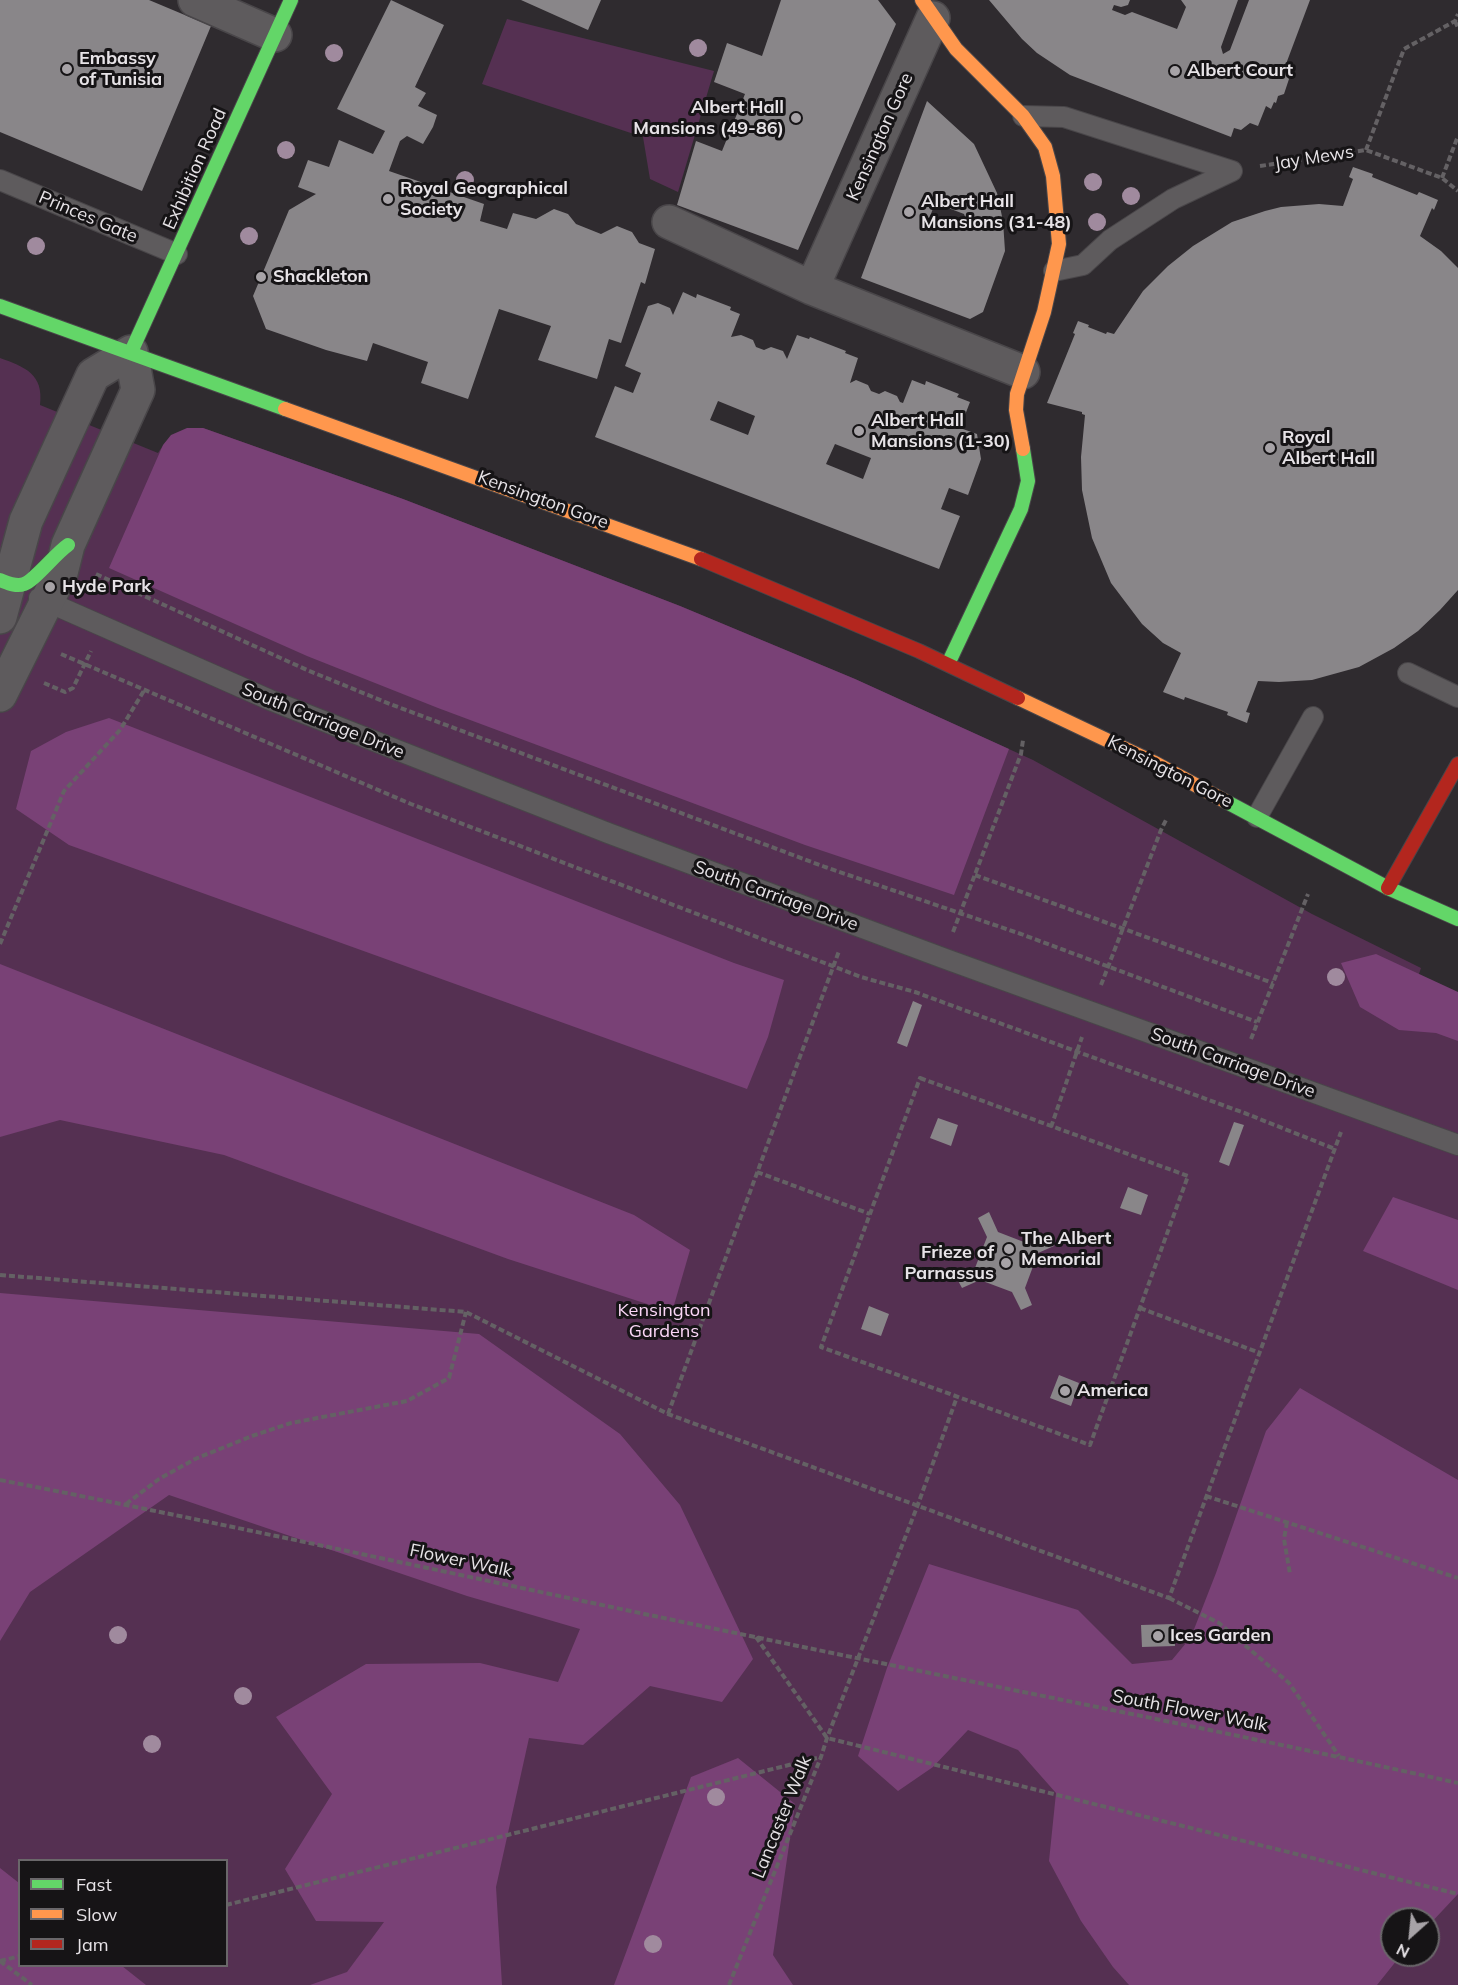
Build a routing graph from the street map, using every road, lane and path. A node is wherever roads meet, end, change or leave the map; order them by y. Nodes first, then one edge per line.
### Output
1 (195, 0) edge
2 (291, 0) edge
3 (927, 9) edge
4 (1458, 14) edge
5 (1455, 21) junction
6 (1458, 28) edge
7 (275, 35) junction
8 (1023, 116) junction
9 (1458, 136) edge
10 (1366, 150) junction
11 (1232, 171) junction
12 (1442, 178) junction
13 (0, 180) edge
14 (1458, 191) edge
15 (669, 222) dead end
16 (177, 254) junction
17 (1054, 271) junction
18 (812, 288) junction
19 (0, 306) edge
20 (131, 352) junction
21 (1023, 372) junction
22 (68, 544) junction
23 (104, 578) dead end
24 (5, 582) edge
25 (47, 602) junction
26 (0, 617) edge
27 (54, 651) dead end
28 (85, 664) junction
29 (948, 664) junction
30 (1408, 673) dead end
31 (40, 681) dead end
32 (145, 689) junction
33 (0, 695) edge
34 (1458, 697) edge
35 (1312, 717) dead end
36 (1021, 754) dead end
37 (1458, 764) edge
38 (1257, 817) junction
39 (1167, 818) dead end
40 (975, 875) junction
41 (1388, 888) junction
42 (1308, 894) dead end
43 (966, 899) dead end
44 (1458, 919) edge
45 (849, 923) junction
46 (1122, 928) junction
47 (0, 944) edge
48 (1112, 952) dead end
49 (833, 966) junction
50 (1273, 983) junction
51 (1262, 1010) dead end
52 (1257, 1022) dead end
53 (1073, 1062) dead end
54 (1351, 1105) junction
55 (1051, 1127) junction
56 (1458, 1145) edge
57 (1335, 1149) junction
58 (757, 1172) junction
59 (870, 1214) junction
60 (0, 1275) edge
61 (1140, 1308) junction
62 (466, 1312) junction
63 (1260, 1353) junction
64 (957, 1397) junction
65 (668, 1414) junction
66 (0, 1480) edge
67 (1206, 1496) junction
68 (126, 1504) junction
69 (917, 1507) junction
70 (1287, 1522) junction
71 (1290, 1574) dead end
72 (1458, 1578) edge
73 (1169, 1598) junction
74 (756, 1637) junction
75 (858, 1658) junction
76 (916, 1670) joint
77 (827, 1738) junction
78 (821, 1757) junction
79 (1340, 1757) junction
80 (1458, 1783) edge
81 (1458, 1894) edge
82 (228, 1905) edge
83 (18, 1956) edge
84 (0, 1961) edge
85 (32, 1985) edge
86 (729, 1985) edge

1 - 7 street
2 - 7 main road, Exhibition Road
3 - 8 main road, Kensington Gore
3 - 18 street, Kensington Gore
4 - 5 path
5 - 6 path
5 - 10 path
7 - 16 main road, Exhibition Road
8 - 11 lane
8 - 17 main road, Kensington Gore
9 - 12 path
10 - 11 path, Jay Mews
10 - 12 path, Jay Mews
11 - 17 lane
12 - 14 path, Jay Mews
13 - 16 lane, Princes Gate
15 - 18 street
16 - 20 main road, Exhibition Road
17 - 21 main road, Kensington Gore
18 - 21 street
19 - 20 main road, Kensington Gore
20 - 22 street
20 - 24 street
20 - 29 main road, Kensington Gore
21 - 29 main road, Kensington Gore
22 - 24 main road
22 - 25 street
23 - 52 path
24 - 25 lane, South Carriage Drive
24 - 26 street
25 - 33 street
25 - 45 lane, South Carriage Drive
27 - 28 path
28 - 31 path
28 - 32 path
29 - 38 main road, Kensington Gore
30 - 34 lane
32 - 47 path
32 - 49 path
35 - 38 lane
36 - 40 path
37 - 41 main road
38 - 41 main road, Kensington Gore
39 - 46 path
40 - 43 path
40 - 46 path
41 - 44 main road, Kensington Gore
42 - 50 path
45 - 49 path
45 - 54 lane, South Carriage Drive
46 - 48 path
46 - 50 path
49 - 57 path
49 - 58 path
50 - 51 path
53 - 55 path
54 - 56 lane, South Carriage Drive
54 - 57 path
55 - 59 path
55 - 61 path
57 - 63 path
58 - 59 path
58 - 65 path
59 - 64 path
60 - 62 path
61 - 63 path
61 - 64 path
62 - 65 path
62 - 68 path
63 - 67 path
64 - 69 path, Lancaster Walk
65 - 69 path
66 - 68 path, Flower Walk
67 - 70 path
67 - 73 path
68 - 74 path, Flower Walk
69 - 73 path
69 - 75 path, Lancaster Walk
70 - 71 path
70 - 72 path
73 - 79 path
74 - 75 path, Flower Walk
74 - 77 path
75 - 76 path, Flower Walk
75 - 77 path, Lancaster Walk
76 - 79 path, South Flower Walk
77 - 78 path, Lancaster Walk
77 - 81 path
78 - 82 path
78 - 86 path, Lancaster Walk
79 - 80 path, South Flower Walk
83 - 84 path
84 - 85 path

